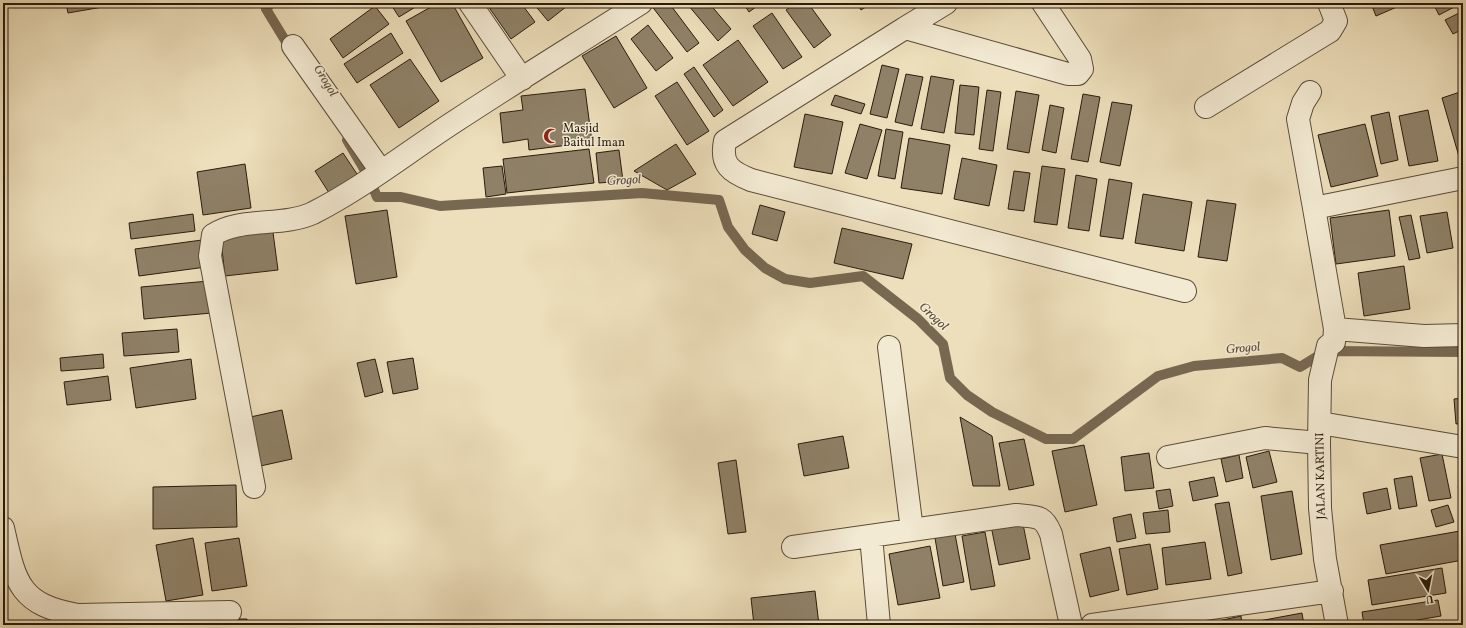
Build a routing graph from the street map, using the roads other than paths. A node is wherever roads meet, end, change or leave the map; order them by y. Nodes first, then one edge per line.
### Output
1 (470, 3) edge
2 (641, 3) edge
3 (946, 3) edge
4 (1043, 3) edge
5 (1329, 3) edge
6 (905, 28) junction
7 (293, 46) dead end
8 (522, 79) junction
9 (1310, 92) dead end
10 (1206, 107) dead end
11 (381, 171) junction
12 (1463, 178) edge
13 (1314, 208) junction
14 (1185, 291) dead end
15 (1463, 335) edge
16 (1332, 339) junction
17 (888, 347) dead end
18 (1320, 433) junction
19 (1463, 447) edge
20 (1168, 457) dead end
21 (254, 487) dead end
22 (3, 528) edge
23 (912, 530) junction
24 (872, 536) junction
25 (793, 547) dead end
26 (1332, 591) junction
27 (230, 612) dead end
28 (879, 625) edge
29 (1071, 625) edge
30 (1092, 625) edge
31 (1337, 625) edge

1 - 8 street
2 - 8 street
3 - 6 street
4 - 6 street
5 - 10 street
6 - 14 street
7 - 11 street
8 - 11 street
9 - 13 street
11 - 21 street
12 - 13 street
13 - 16 street
15 - 16 street
16 - 18 street
17 - 23 street
18 - 19 street, JALAN KARTINI
18 - 20 street
18 - 26 street, JALAN KARTINI
22 - 27 street
23 - 24 street
23 - 29 street
24 - 25 street
24 - 28 street
26 - 30 street
26 - 31 street, JALAN KARTINI

